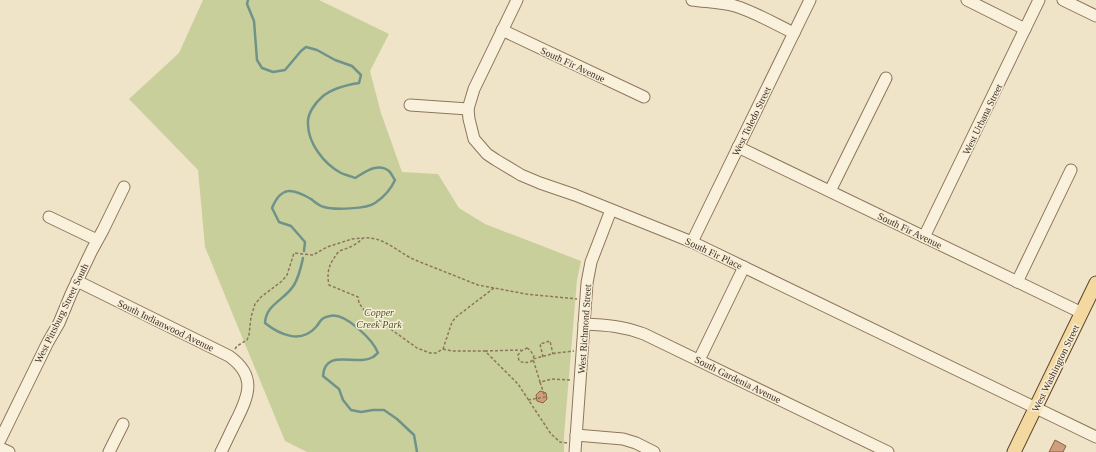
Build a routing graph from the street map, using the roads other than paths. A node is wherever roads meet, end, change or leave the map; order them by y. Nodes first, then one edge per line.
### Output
1 (517, 0) edge
2 (692, 0) edge
3 (810, 0) edge
4 (967, 0) edge
5 (1039, 0) edge
6 (1063, 0) edge
7 (1096, 16) edge
8 (1025, 29) junction
9 (502, 30) junction
10 (794, 33) junction
11 (886, 78) dead end
12 (644, 97) dead end
13 (410, 105) dead end
14 (468, 109) junction
15 (738, 147) junction
16 (1071, 170) dead end
17 (124, 187) dead end
18 (830, 191) junction
19 (611, 210) junction
20 (49, 217) dead end
21 (924, 237) junction
22 (97, 240) junction
23 (692, 242) junction
24 (744, 267) junction
25 (77, 281) junction
26 (1017, 282) junction
27 (1096, 284) edge
28 (1082, 313) junction
29 (584, 324) junction
30 (699, 360) junction
31 (1036, 408) junction
32 (123, 424) dead end
33 (576, 435) junction
34 (1096, 437) edge
35 (0, 440) edge
36 (0, 448) edge
37 (9, 452) edge
38 (109, 452) edge
39 (221, 452) edge
40 (575, 452) edge
41 (654, 452) edge
42 (888, 452) edge
43 (1014, 452) edge

1 - 9 street
2 - 10 street
3 - 10 street, West Toledo Street
4 - 8 street
5 - 8 street, West Urbana Street
6 - 7 street
8 - 21 street, West Urbana Street
9 - 12 street, South Fir Avenue
9 - 14 street
10 - 15 street, West Toledo Street
11 - 18 street
13 - 14 street
14 - 19 street, South Fir Place
15 - 18 street, South Fir Avenue
15 - 23 street, West Toledo Street
16 - 26 street
17 - 22 street, West Pittsburg Street South
18 - 21 street, South Fir Avenue
19 - 23 street, South Fir Place
19 - 29 street, West Richmond Street
20 - 22 street
21 - 26 street, South Fir Avenue
22 - 25 street, West Pittsburg Street South
23 - 24 street, South Fir Place
24 - 30 street
24 - 31 street, South Fir Place
25 - 35 street, West Pittsburg Street South
25 - 39 street, South Indianwood Avenue
26 - 28 street, South Fir Avenue
27 - 28 main road, West Washington Street
28 - 31 main road, West Washington Street
29 - 30 street, South Gardenia Avenue
29 - 33 street, West Richmond Street
30 - 42 street, South Gardenia Avenue
31 - 34 street
31 - 43 main road, West Washington Street
32 - 38 street
33 - 40 street, West Richmond Street
33 - 41 street
36 - 37 street

